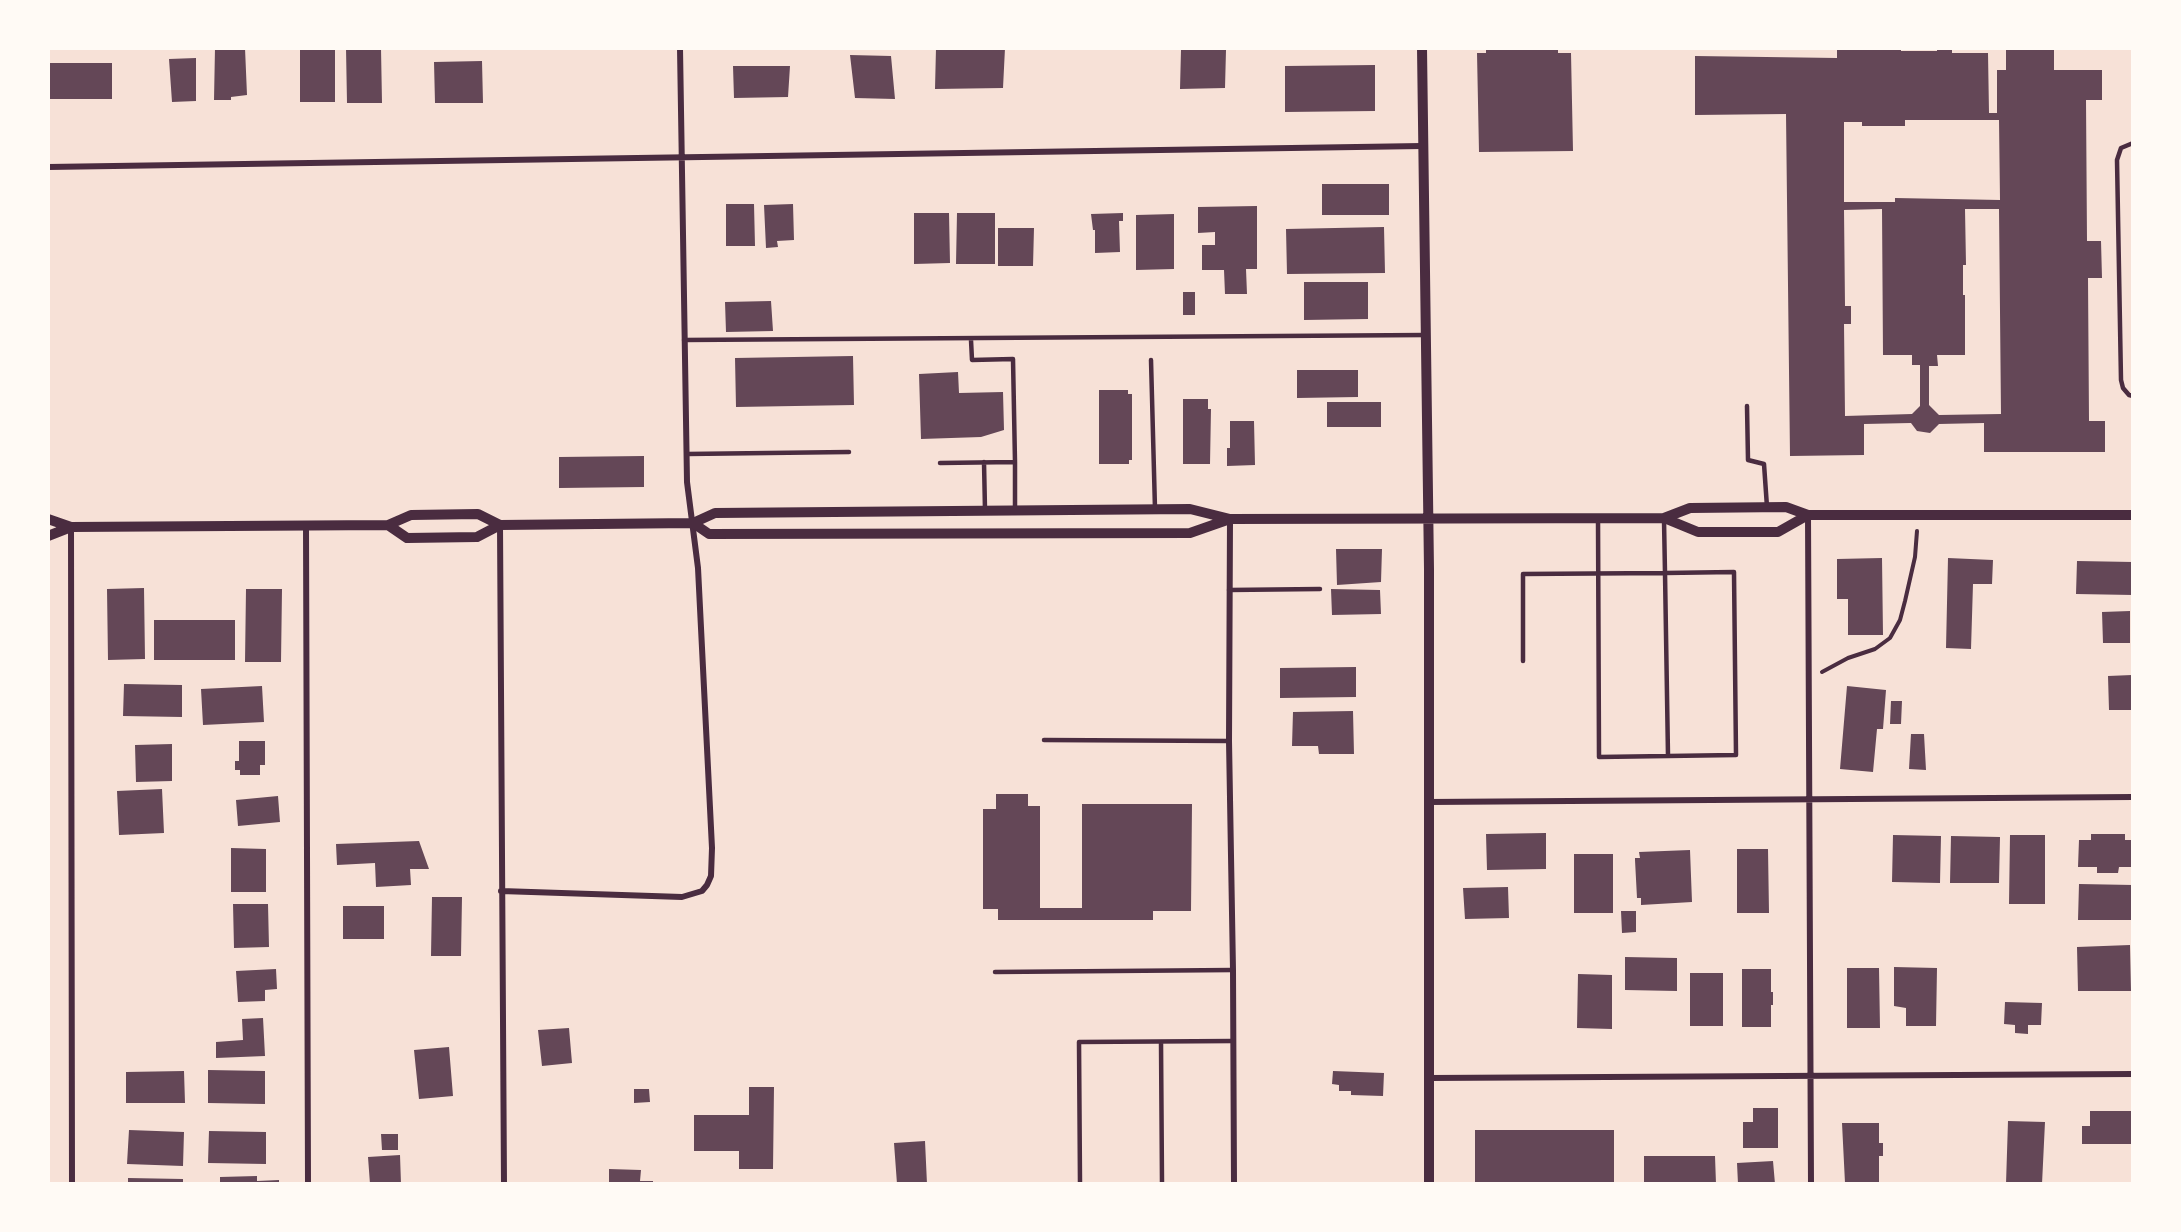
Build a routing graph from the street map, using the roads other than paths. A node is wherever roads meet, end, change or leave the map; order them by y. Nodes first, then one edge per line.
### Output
1 (681, 48) edge
2 (1422, 48) edge
3 (2133, 143) edge
4 (1422, 146) junction
5 (682, 157) junction
6 (48, 167) edge
7 (1426, 335) junction
8 (971, 339) junction
9 (684, 340) junction
10 (1150, 360) dead end
11 (2133, 396) edge
12 (1747, 406) dead end
13 (849, 452) dead end
14 (687, 454) junction
15 (984, 462) junction
16 (1015, 462) junction
17 (940, 463) dead end
18 (1767, 508) junction
19 (1015, 509) junction
20 (1155, 509) junction
21 (986, 510) junction
22 (1808, 515) junction
23 (2133, 515) edge
24 (1428, 518) junction
25 (1598, 518) junction
26 (1664, 518) junction
27 (48, 519) edge
28 (1230, 519) junction
29 (693, 523) junction
30 (388, 525) junction
31 (500, 525) junction
32 (306, 526) junction
33 (71, 527) junction
34 (48, 536) edge
35 (1597, 573) junction
36 (1665, 573) junction
37 (1320, 589) dead end
38 (1229, 590) junction
39 (1523, 661) dead end
40 (1044, 740) dead end
41 (1228, 741) junction
42 (1668, 756) junction
43 (2133, 797) edge
44 (1810, 800) junction
45 (1428, 802) junction
46 (501, 891) junction
47 (1233, 970) junction
48 (994, 972) dead end
49 (1233, 1041) junction
50 (1161, 1042) junction
51 (2133, 1074) edge
52 (1810, 1075) junction
53 (1430, 1078) junction
54 (72, 1184) edge
55 (309, 1184) edge
56 (504, 1184) edge
57 (1080, 1184) edge
58 (1162, 1184) edge
59 (1234, 1184) edge
60 (1429, 1184) edge
61 (1811, 1184) edge

1 - 5 street
2 - 4 street
3 - 11 lane
4 - 5 street
4 - 7 street
5 - 6 street
5 - 9 street
7 - 8 lane
7 - 24 street
8 - 9 lane
8 - 16 lane
9 - 14 street
10 - 20 lane
12 - 18 lane
13 - 14 lane
14 - 29 street
15 - 16 lane
15 - 17 lane
15 - 21 lane
16 - 19 lane
18 - 22 street
18 - 26 street
19 - 20 street
19 - 21 street
20 - 28 street
21 - 29 street
22 - 23 street
22 - 26 street
22 - 44 street
24 - 25 street
24 - 28 street
24 - 45 street
25 - 26 street
25 - 35 lane
26 - 36 lane
27 - 33 street
28 - 29 street
28 - 38 street
29 - 31 street
29 - 46 street
30 - 31 street
30 - 31 street
30 - 32 street
31 - 46 street
32 - 33 street
32 - 55 street
33 - 34 street
33 - 54 street
35 - 36 lane
35 - 39 lane
35 - 42 lane
36 - 42 lane
36 - 42 lane
37 - 38 lane
38 - 41 street
40 - 41 lane
41 - 47 street
43 - 44 street
44 - 45 street
44 - 52 street
45 - 53 street
46 - 56 street
47 - 48 lane
47 - 49 street
49 - 50 lane
49 - 59 street
50 - 57 lane
50 - 58 lane
51 - 52 street
52 - 53 street
52 - 61 street
53 - 60 street

